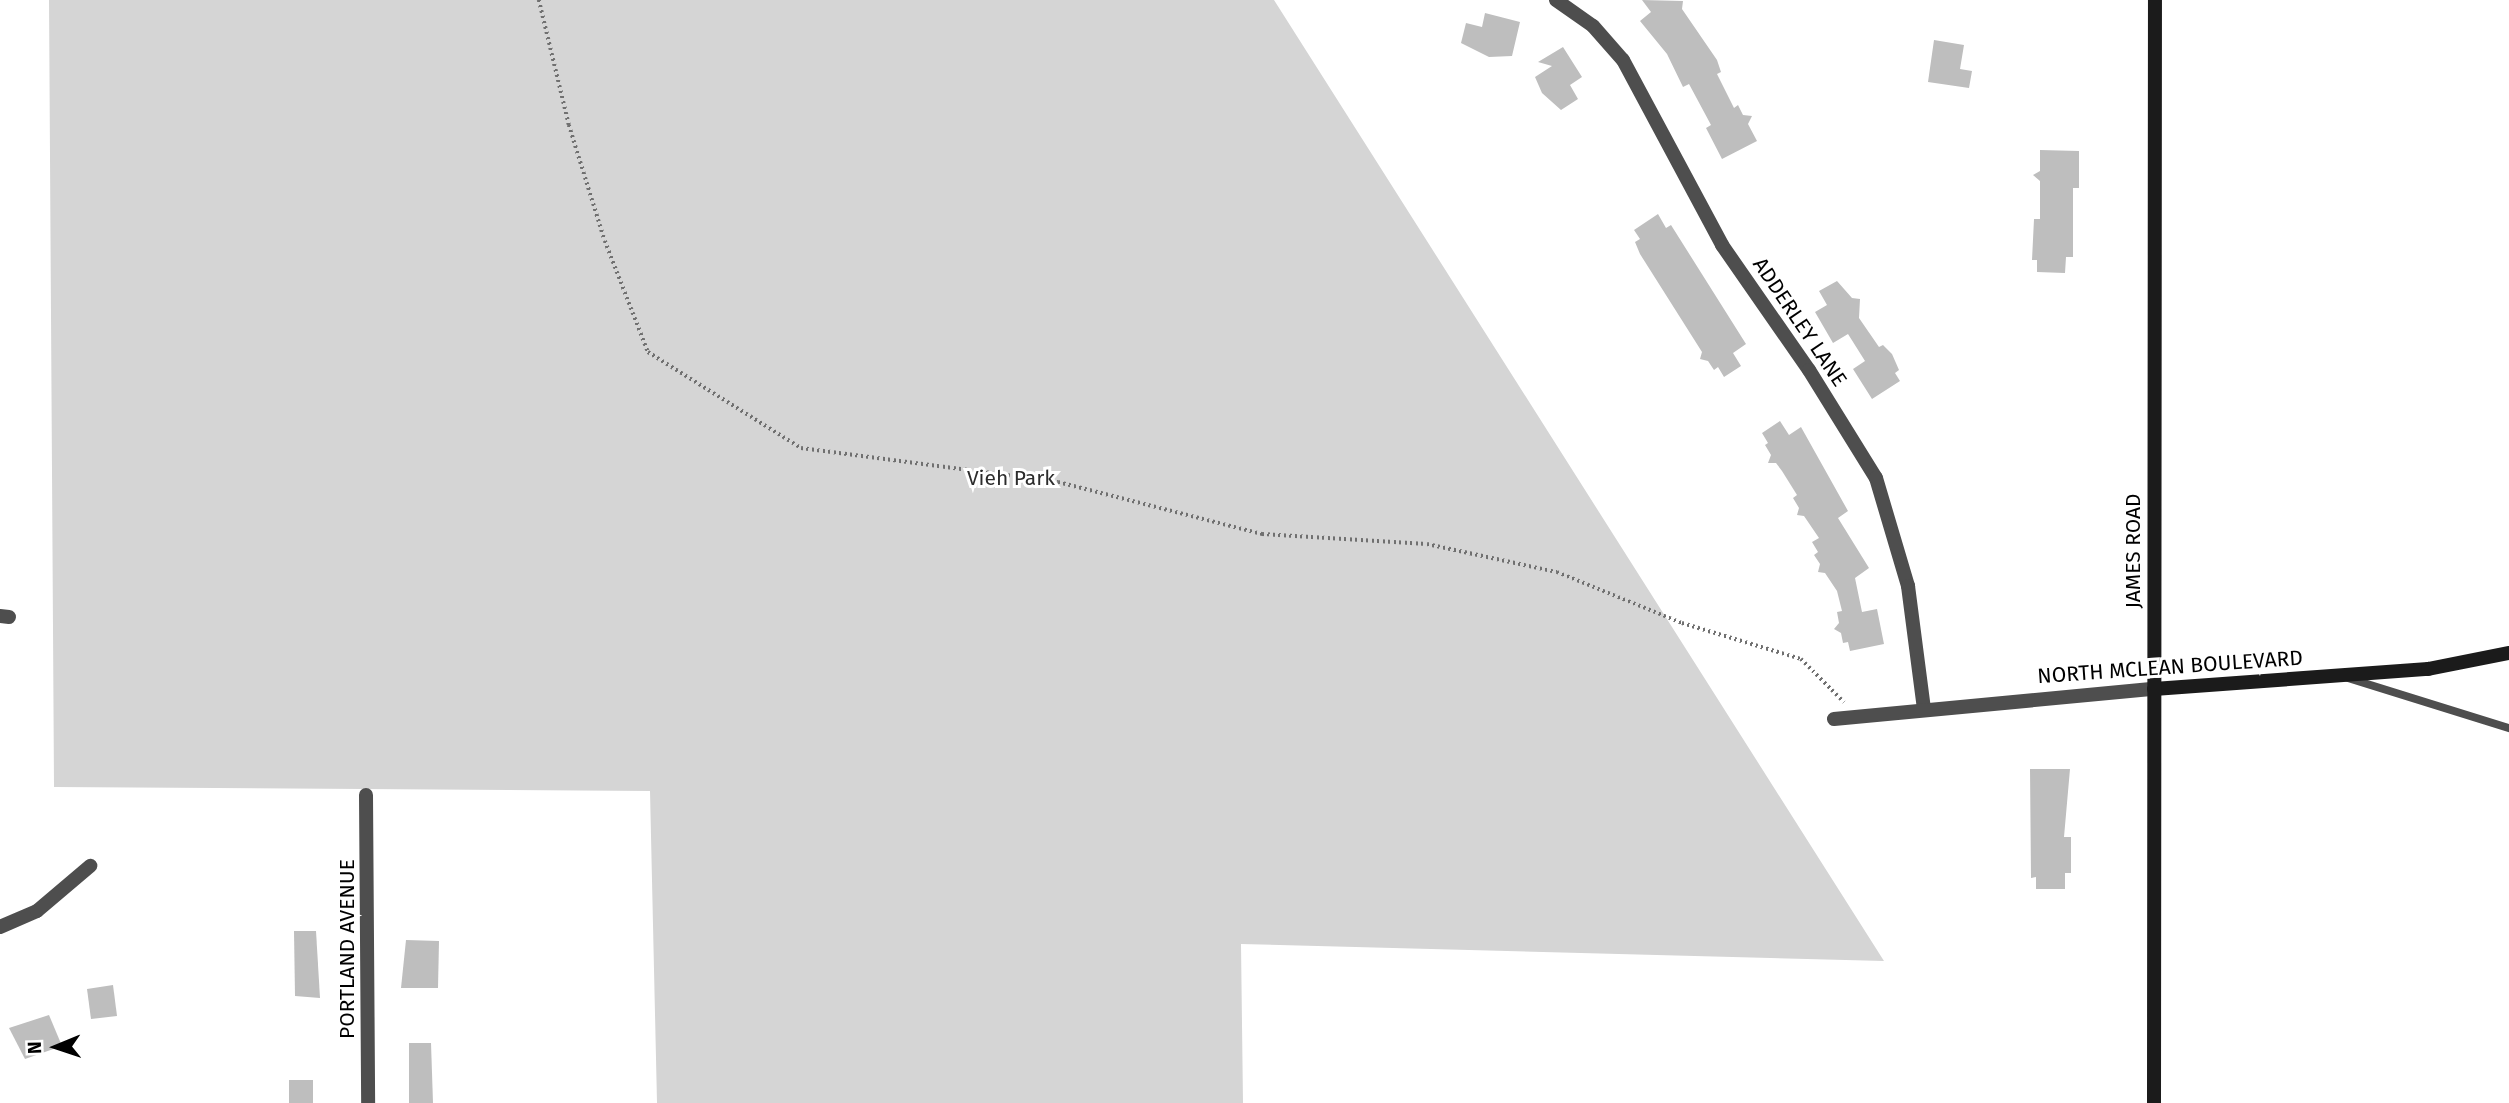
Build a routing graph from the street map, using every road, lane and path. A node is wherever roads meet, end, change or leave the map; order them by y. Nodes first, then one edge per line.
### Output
1 (539, 0) edge
2 (1556, 0) edge
3 (2155, 0) edge
4 (2509, 653) edge
5 (2340, 676) junction
6 (2154, 689) junction
7 (1924, 709) junction
8 (1858, 716) junction
9 (1834, 719) dead end
10 (2509, 728) edge
11 (366, 795) dead end
12 (90, 866) dead end
13 (0, 927) edge
14 (368, 1103) edge
15 (2154, 1103) edge

1 - 8 path
2 - 7 street, ADDERLEY LANE
3 - 6 main road, JAMES ROAD
4 - 5 main road, NORTH MCLEAN BOULEVARD
5 - 6 main road, NORTH MCLEAN BOULEVARD
5 - 10 lane
6 - 7 street, NORTH MCLEAN BOULEVARD
6 - 15 main road, JAMES ROAD
7 - 8 street, NORTH MCLEAN BOULEVARD
8 - 9 street, NORTH MCLEAN BOULEVARD
11 - 14 street, PORTLAND AVENUE
12 - 13 street

